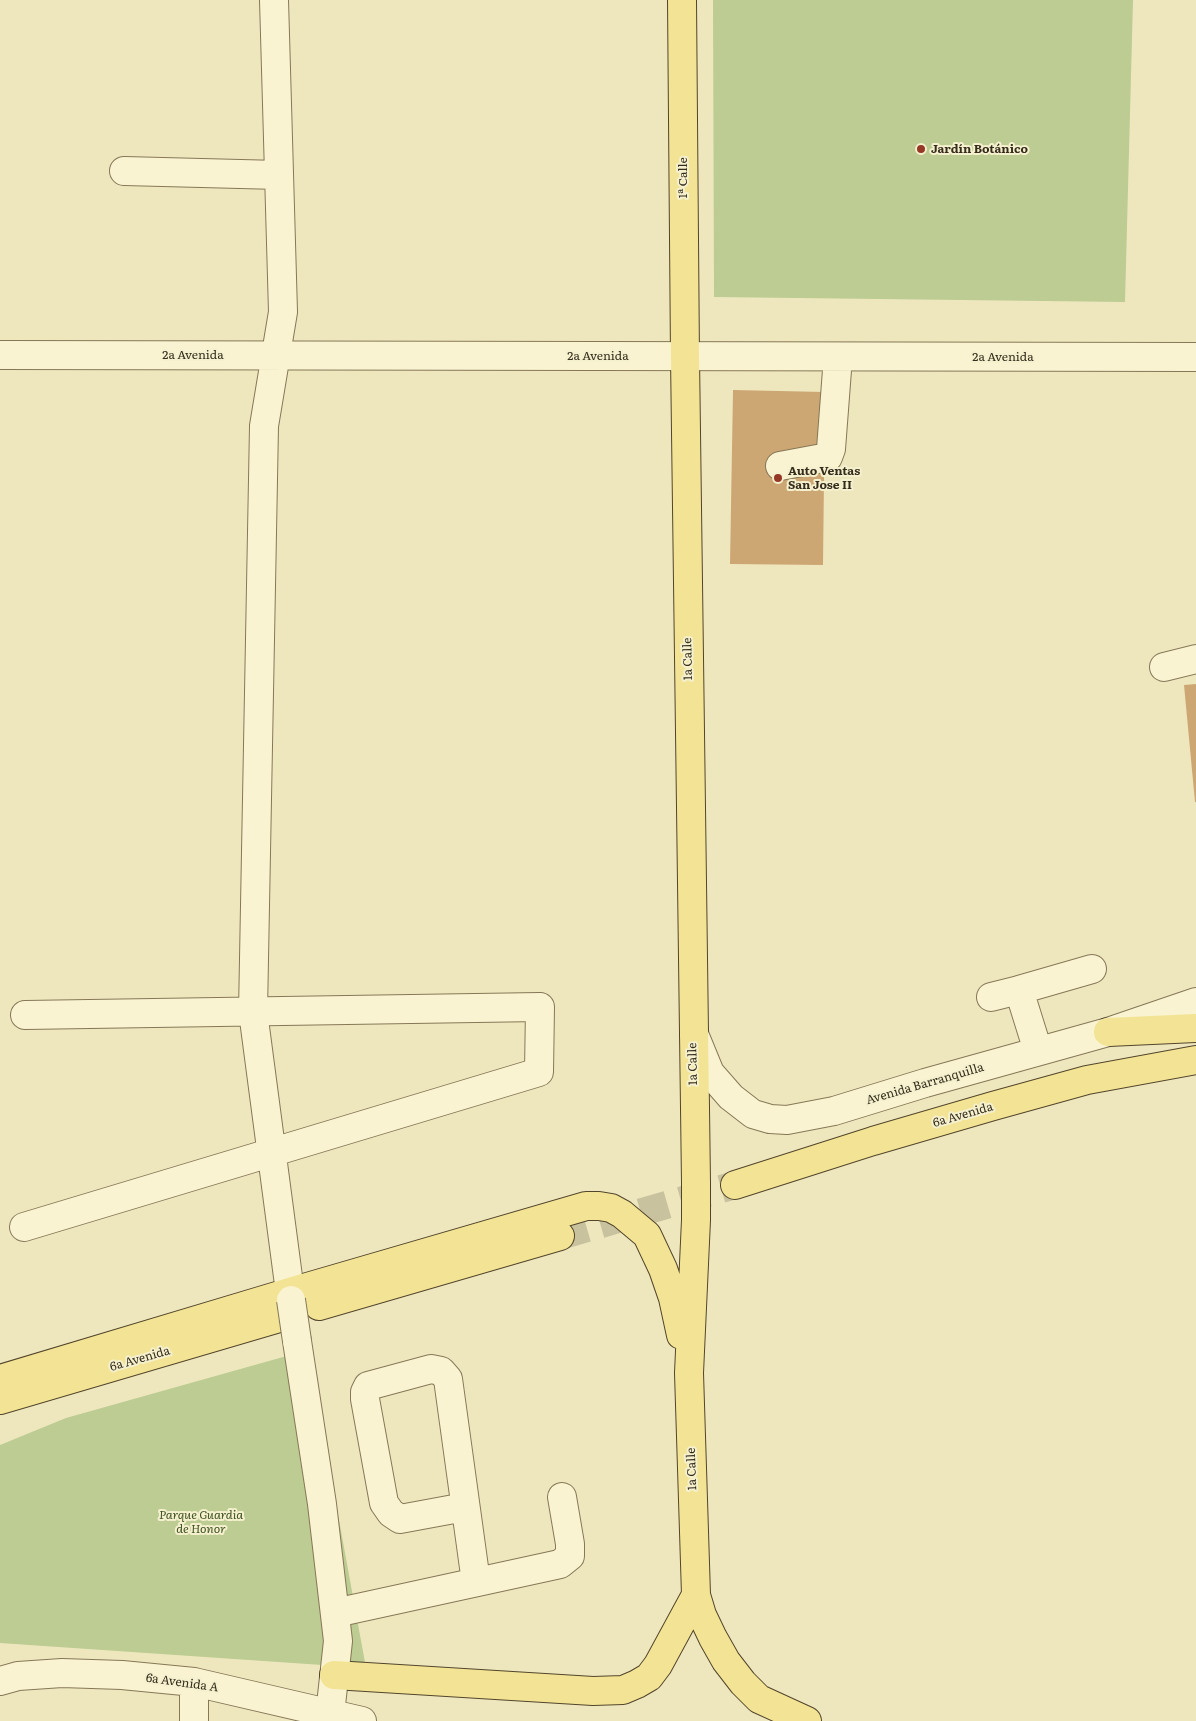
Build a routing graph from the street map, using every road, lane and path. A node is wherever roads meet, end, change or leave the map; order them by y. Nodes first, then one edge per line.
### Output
1 (274, 0) edge
2 (682, 0) edge
3 (124, 171) dead end
4 (279, 175) junction
5 (0, 355) edge
6 (276, 356) junction
7 (685, 356) junction
8 (838, 357) junction
9 (1196, 357) edge
10 (780, 466) dead end
11 (1196, 659) edge
12 (1164, 667) dead end
13 (1092, 970) dead end
14 (1020, 990) junction
15 (991, 997) dead end
16 (1196, 1002) edge
17 (253, 1012) junction
18 (24, 1015) dead end
19 (1196, 1028) edge
20 (693, 1030) junction
21 (1108, 1032) junction
22 (1038, 1051) junction
23 (1196, 1060) edge
24 (272, 1152) junction
25 (735, 1185) tunnel mouth
26 (24, 1227) dead end
27 (560, 1236) tunnel mouth
28 (287, 1303) junction
29 (319, 1306) dead end
30 (689, 1373) junction
31 (0, 1379) edge
32 (27, 1392) junction
33 (0, 1400) edge
34 (0, 1405) edge
35 (562, 1498) dead end
36 (465, 1507) junction
37 (476, 1582) junction
38 (696, 1595) junction
39 (334, 1613) junction
40 (334, 1675) junction
41 (0, 1681) edge
42 (194, 1682) junction
43 (330, 1714) junction
44 (194, 1721) edge
45 (362, 1721) edge
46 (807, 1721) edge

1 - 4 street
2 - 7 main road, 1ª Calle
3 - 4 street
4 - 6 street
5 - 6 street, 2a Avenida
6 - 7 street, 2a Avenida
6 - 17 street
7 - 8 street, 2a Avenida
7 - 20 main road, 1a Calle
8 - 9 street, 2a Avenida
8 - 10 street
11 - 12 street
13 - 14 street
14 - 15 street
14 - 22 street
16 - 21 street, Avenida Barranquilla
17 - 18 street
17 - 24 street
17 - 24 street
19 - 21 main road
20 - 22 street, Avenida Barranquilla
20 - 30 main road, 1a Calle
21 - 22 street, Avenida Barranquilla
23 - 25 main road, 6a Avenida
24 - 26 street
24 - 28 street
27 - 29 main road
28 - 30 main road
28 - 31 main road
28 - 32 main road, 6a Avenida
28 - 39 street, bridge
30 - 38 main road, 1a Calle
32 - 33 main road, 6a Avenida
32 - 34 main road
35 - 37 street
36 - 36 street
36 - 37 street
37 - 39 street
38 - 40 main road
38 - 46 main road, 1a Calle
39 - 40 street
40 - 43 street
41 - 42 street, 6a Avenida A
42 - 43 street, 6a Avenida A
42 - 44 street
43 - 45 street, 6a Avenida A

